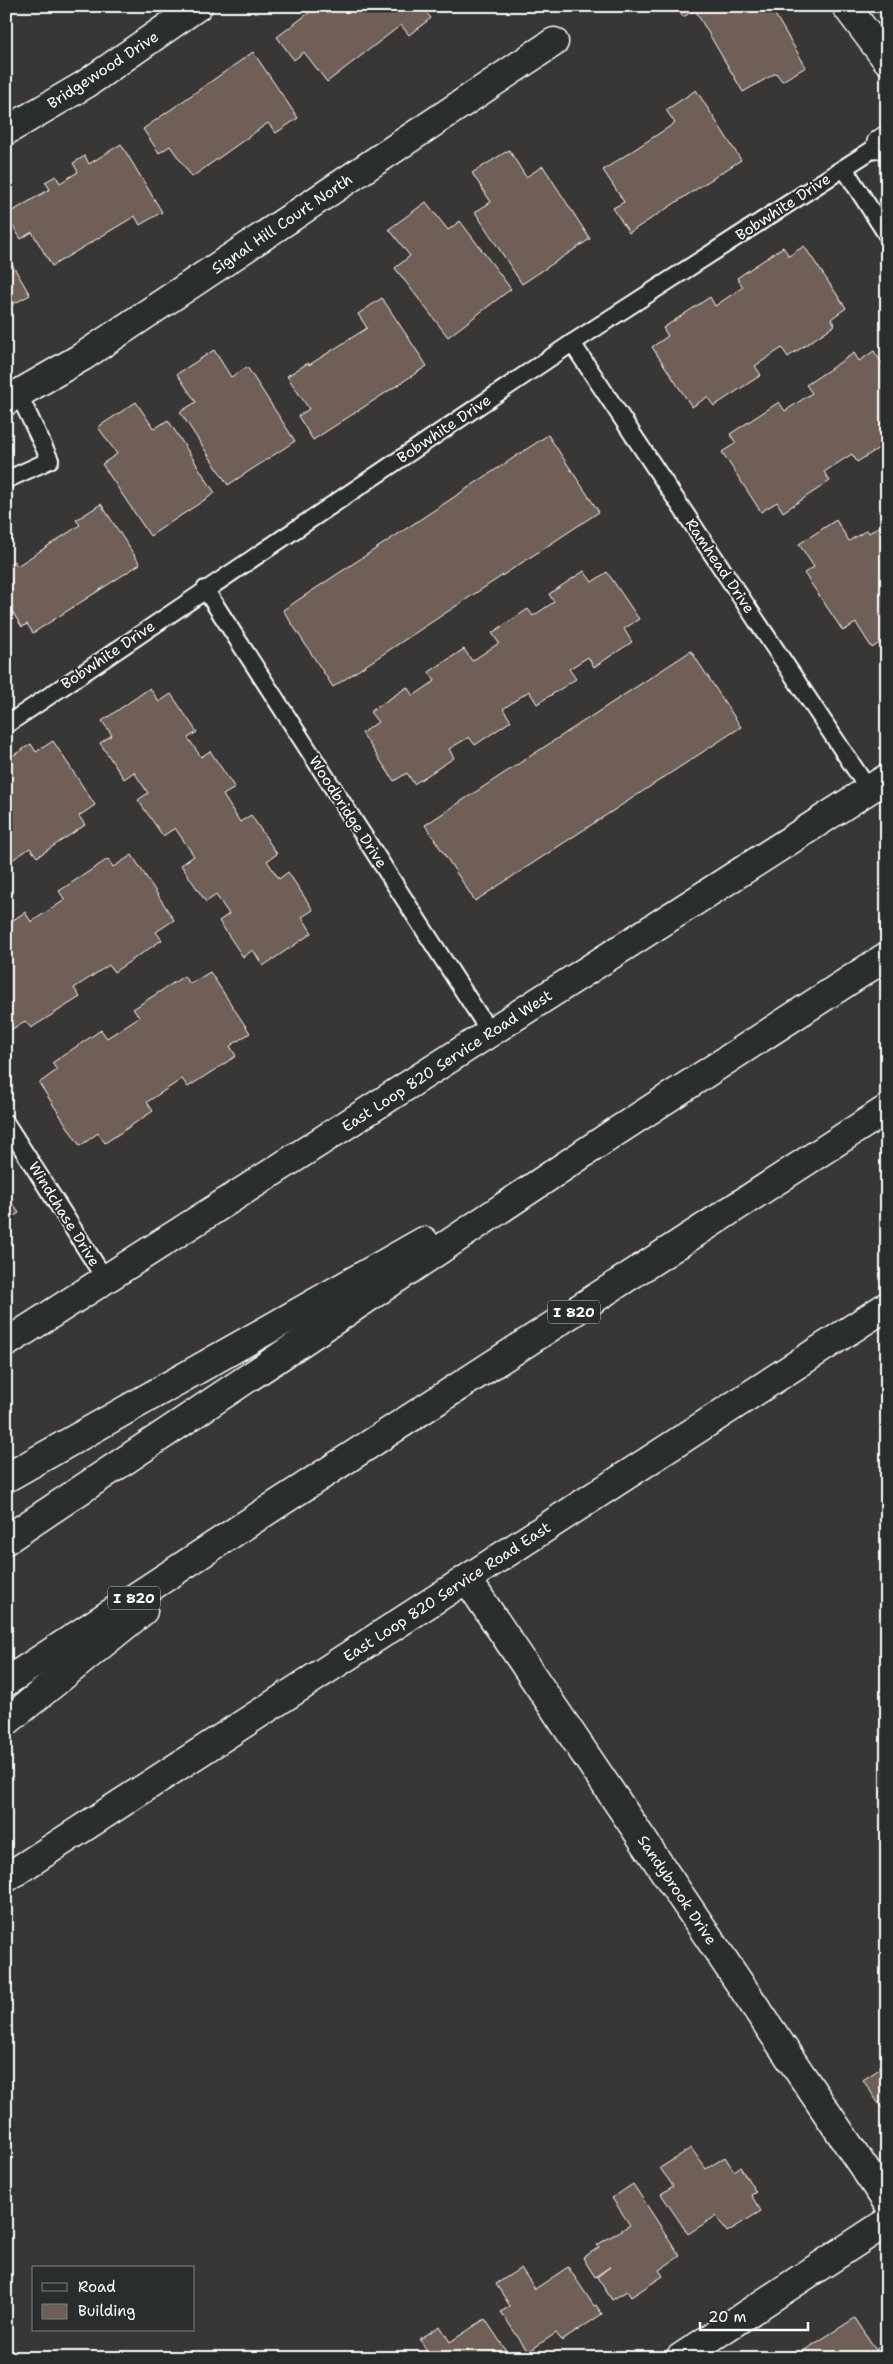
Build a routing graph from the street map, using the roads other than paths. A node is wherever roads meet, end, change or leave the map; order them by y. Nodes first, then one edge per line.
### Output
1 (198, 6) edge
2 (846, 6) edge
3 (554, 42) dead end
4 (887, 60) edge
5 (6, 131) edge
6 (884, 142) edge
7 (844, 168) junction
8 (887, 234) edge
9 (572, 343) junction
10 (12, 398) edge
11 (6, 480) edge
12 (205, 590) junction
13 (6, 725) edge
14 (878, 784) edge
15 (887, 956) edge
16 (490, 1034) junction
17 (887, 1109) edge
18 (6, 1123) edge
19 (614, 1133) junction
20 (105, 1279) junction
21 (887, 1306) edge
22 (6, 1343) edge
23 (6, 1478) edge
24 (262, 1514) junction
25 (6, 1540) edge
26 (467, 1579) junction
27 (6, 1682) edge
28 (6, 1722) edge
29 (6, 1878) edge
30 (887, 2202) edge
31 (887, 2222) edge
32 (680, 2358) edge

1 - 5 main road, Bridgewood Drive
2 - 4 main road
3 - 10 main road, Signal Hill Court North
6 - 7 lane, Bobwhite Drive
7 - 8 lane
7 - 9 lane, Bobwhite Drive
9 - 12 lane, Bobwhite Drive
9 - 14 lane, Ramhead Drive
10 - 11 lane
12 - 13 lane, Bobwhite Drive
12 - 16 lane, Woodbridge Drive
14 - 16 main road, East Loop 820 Service Road West
15 - 19 main road
16 - 20 main road, East Loop 820 Service Road West
17 - 24 main road, I 820
18 - 20 lane, Windchase Drive
19 - 23 main road
19 - 25 main road
20 - 22 main road, East Loop 820 Service Road West
21 - 26 main road, East Loop 820 Service Road East
24 - 27 main road, I 820
24 - 28 main road
26 - 29 main road, East Loop 820 Service Road East
26 - 30 main road, Sandybrook Drive
31 - 32 main road

